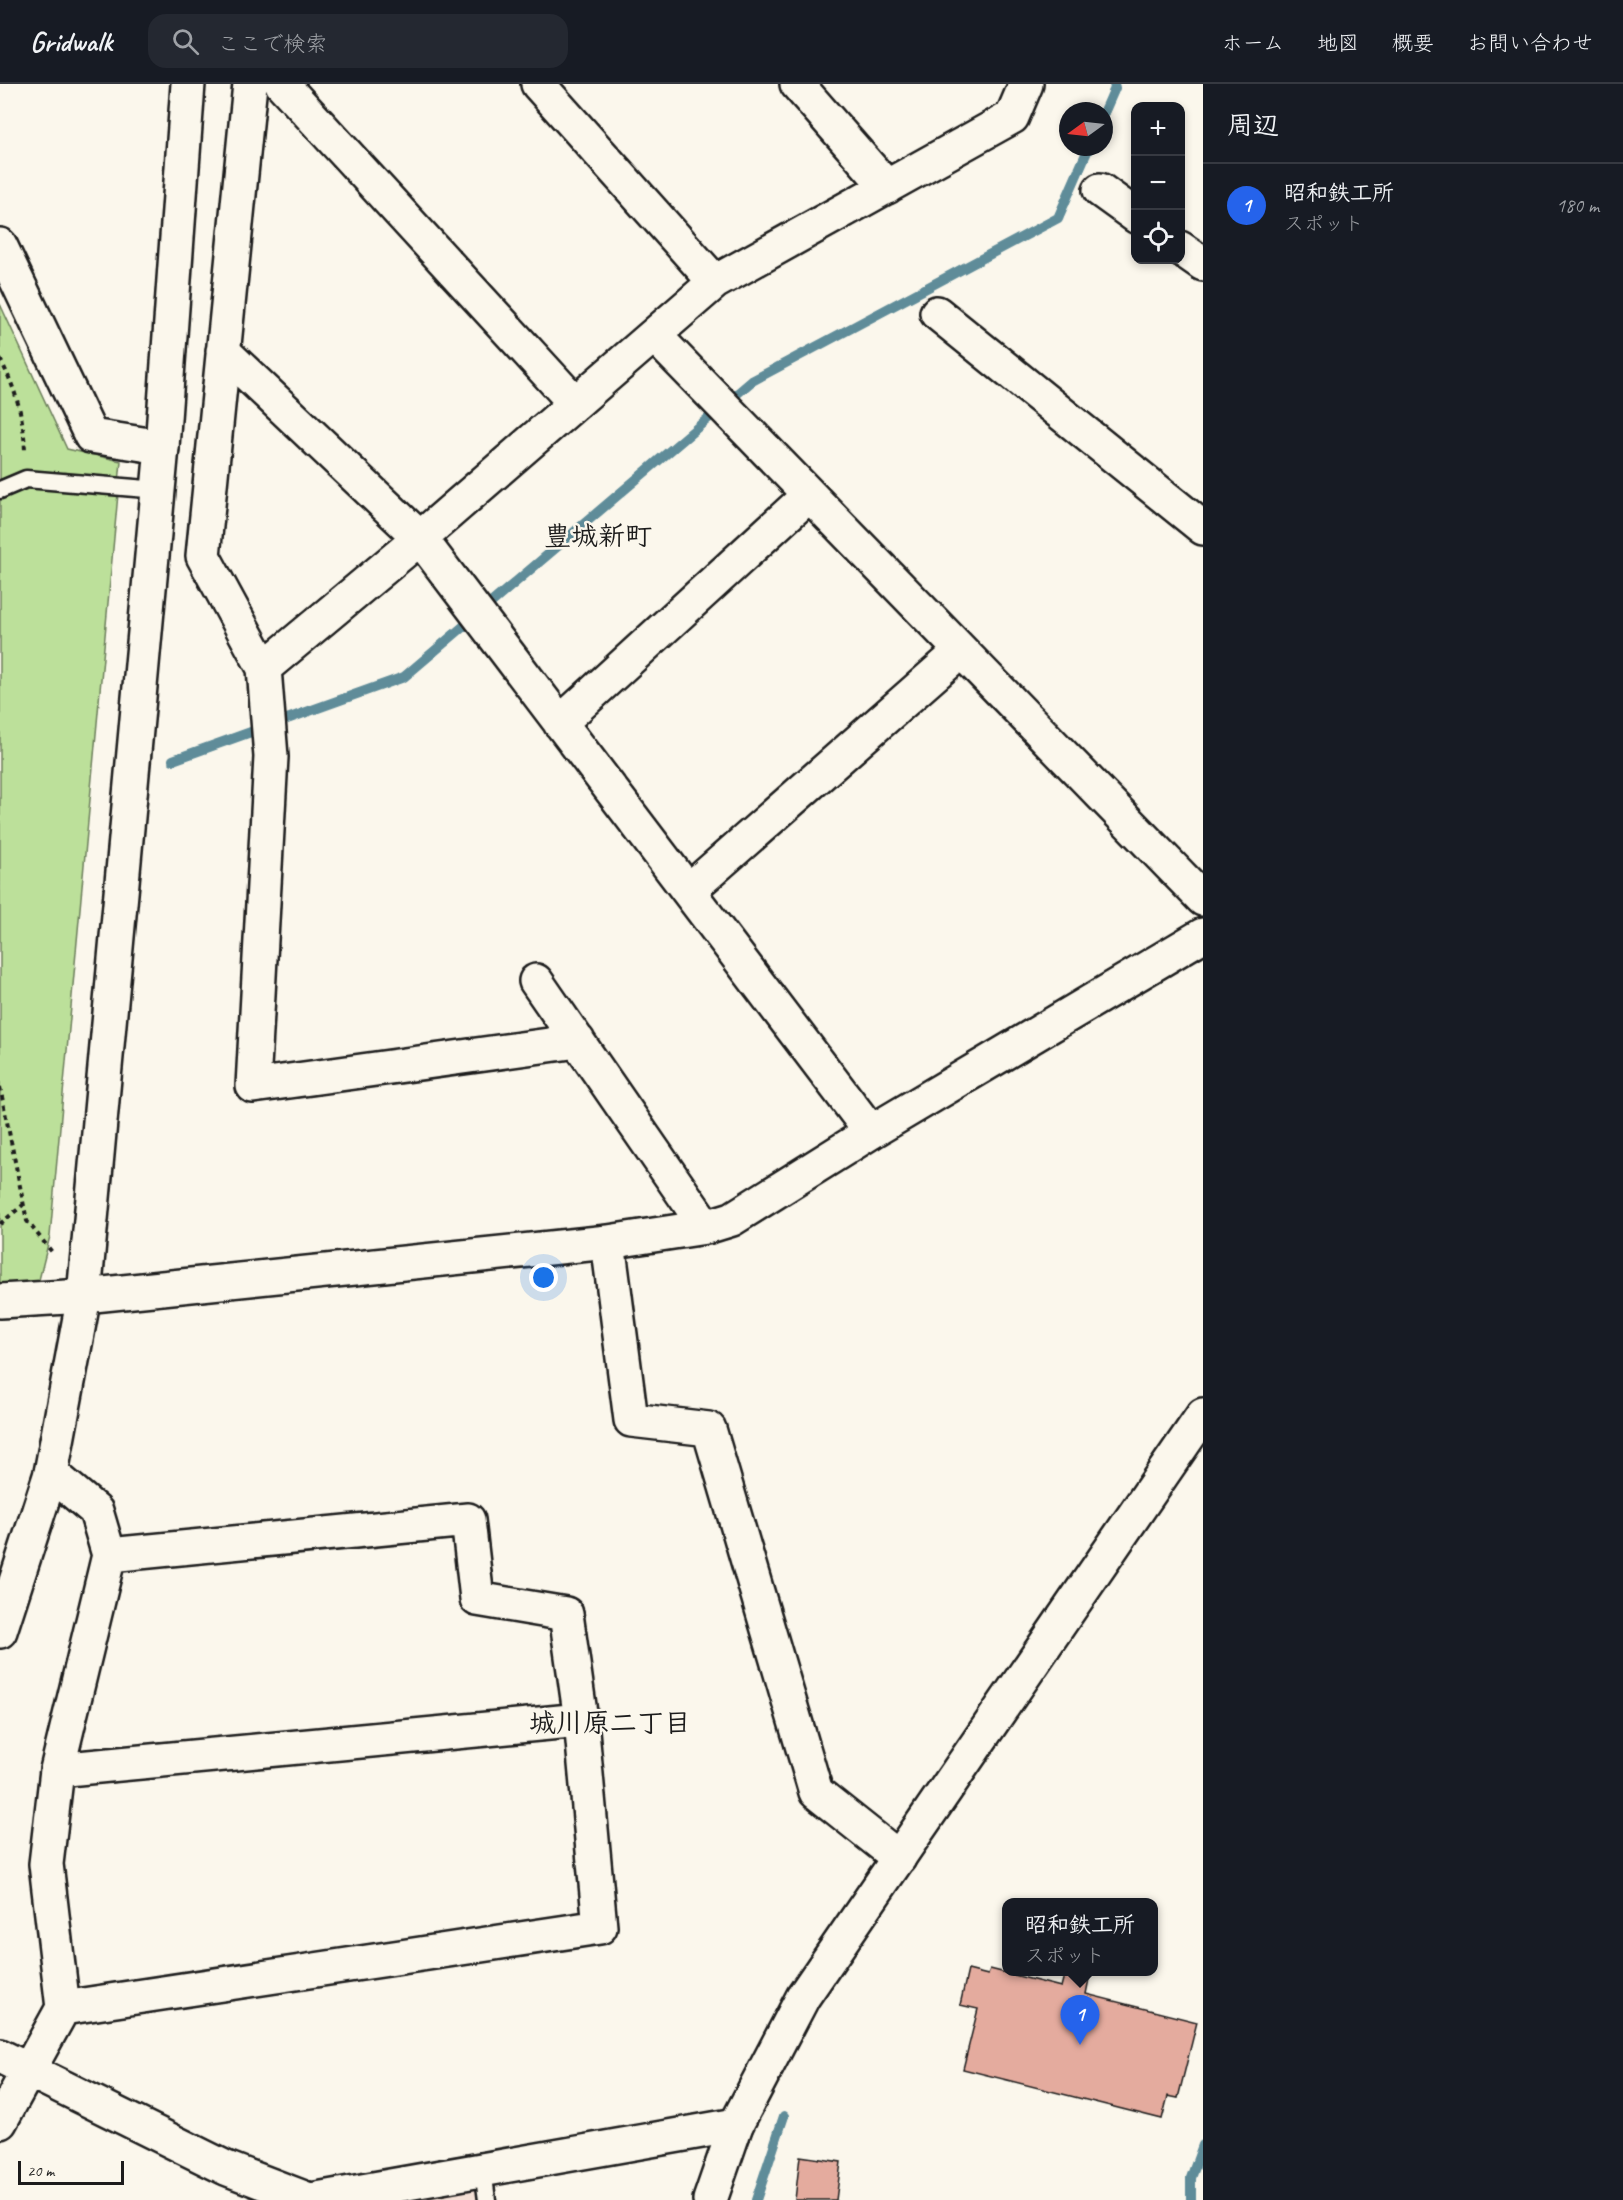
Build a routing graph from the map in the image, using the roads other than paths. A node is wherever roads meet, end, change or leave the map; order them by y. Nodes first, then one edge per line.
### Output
1 (188, 84) edge
2 (250, 84) edge
3 (282, 84) edge
4 (538, 84) edge
5 (797, 84) edge
6 (1026, 84) edge
7 (887, 187) junction
8 (1100, 190) dead end
9 (1131, 212) edge
10 (0, 245) edge
11 (1185, 251) edge
12 (1203, 264) edge
13 (715, 282) junction
14 (937, 313) dead end
15 (654, 335) junction
16 (223, 351) junction
17 (575, 403) junction
18 (162, 447) junction
19 (159, 489) junction
20 (0, 490) edge
21 (809, 495) junction
22 (1203, 528) edge
23 (420, 538) junction
24 (961, 651) junction
25 (264, 668) junction
26 (560, 723) junction
27 (688, 891) junction
28 (1203, 899) edge
29 (1203, 935) edge
30 (536, 981) dead end
31 (578, 1041) junction
32 (871, 1132) junction
33 (706, 1227) junction
34 (608, 1242) junction
35 (84, 1296) junction
36 (0, 1301) edge
37 (1203, 1415) edge
38 (51, 1473) junction
39 (109, 1555) junction
40 (0, 1631) edge
41 (581, 1720) junction
42 (57, 1770) junction
43 (899, 1858) junction
44 (63, 2008) junction
45 (0, 2056) edge
46 (31, 2069) junction
47 (0, 2122) edge
48 (736, 2126) junction
49 (485, 2185) edge
50 (310, 2200) edge
51 (710, 2200) edge

1 - 18 street
2 - 16 street
3 - 17 street
4 - 13 street
5 - 7 street
6 - 7 street
7 - 13 street
8 - 9 street
10 - 18 street
11 - 12 street
13 - 15 street
14 - 22 street
15 - 17 street
15 - 21 street
16 - 23 street
16 - 25 street
17 - 23 street
18 - 19 street
19 - 20 lane
19 - 35 street
21 - 24 street
21 - 26 street
23 - 25 street
23 - 26 street
24 - 27 street
24 - 28 street
25 - 31 street
26 - 27 street
27 - 32 street
29 - 32 street
30 - 31 street
31 - 33 street
32 - 33 street
33 - 34 street
34 - 35 street
34 - 43 street
35 - 36 street
35 - 38 street
37 - 43 street
38 - 39 street
38 - 40 street
39 - 41 street
39 - 42 street
41 - 42 street
41 - 44 street
42 - 44 street
43 - 48 street
44 - 46 street
45 - 46 street
46 - 47 street
46 - 50 street
48 - 49 street
48 - 51 street
49 - 50 street

